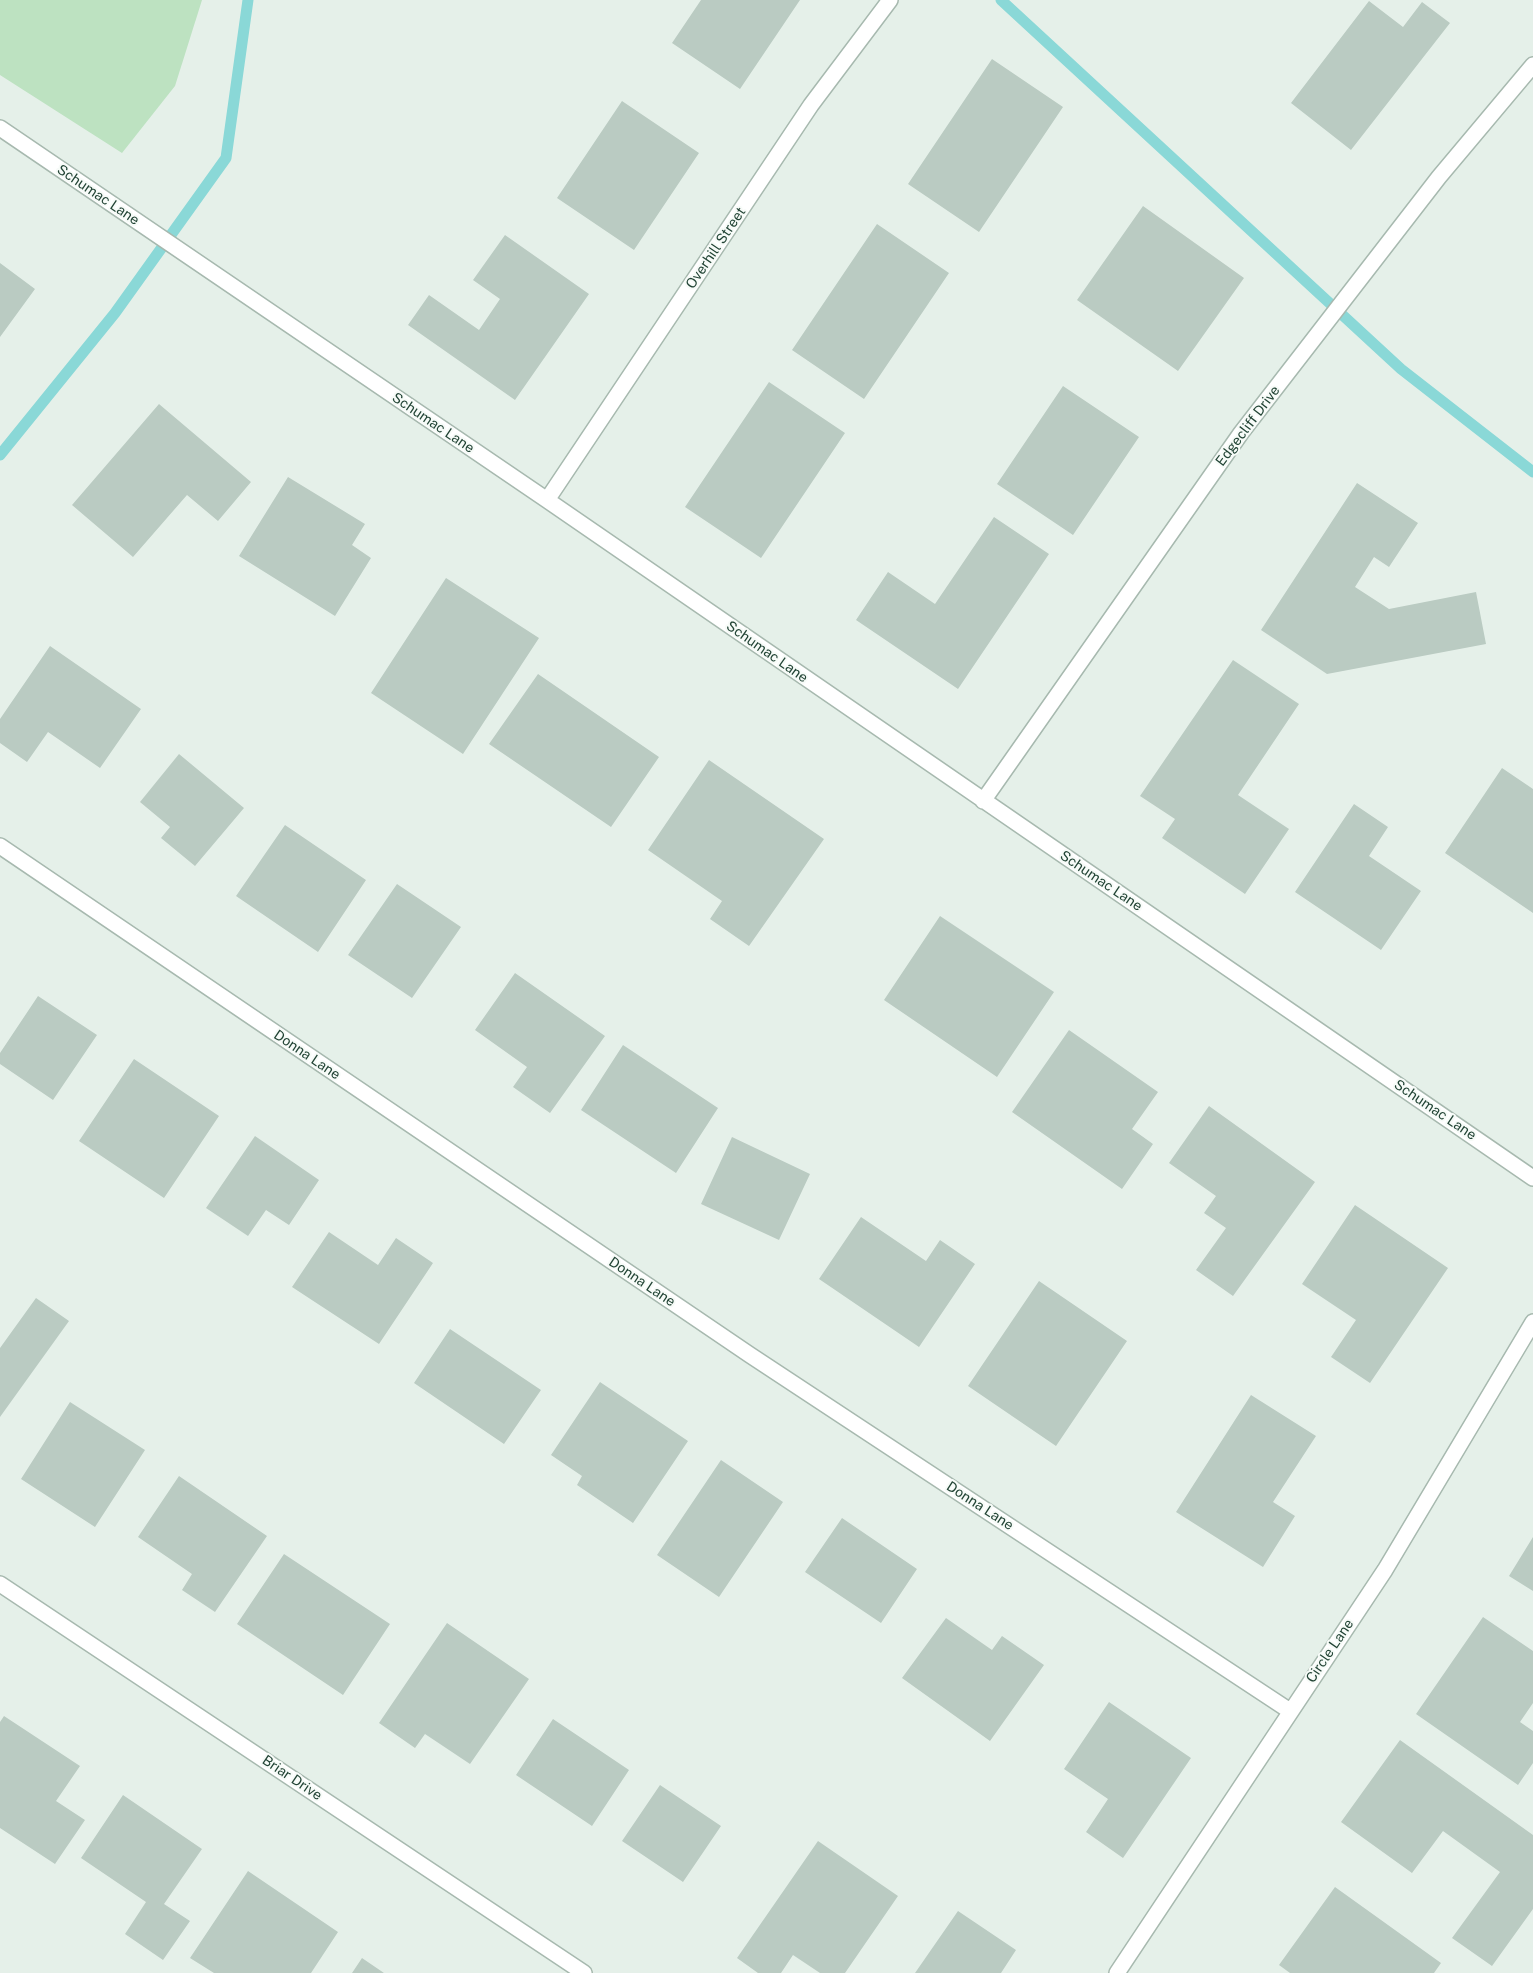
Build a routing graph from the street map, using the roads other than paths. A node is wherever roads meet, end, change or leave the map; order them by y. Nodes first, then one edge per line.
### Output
1 (890, 0) edge
2 (1533, 65) edge
3 (0, 128) edge
4 (547, 500) junction
5 (983, 801) junction
6 (0, 846) edge
7 (1533, 1178) edge
8 (1533, 1322) edge
9 (0, 1584) edge
10 (1290, 1711) junction
11 (584, 1973) edge
12 (1117, 1973) edge

1 - 4 street, Overhill Street
2 - 5 street, Edgecliff Drive
3 - 4 street, Schumac Lane
4 - 5 street, Schumac Lane
5 - 7 street, Schumac Lane
6 - 10 street, Donna Lane
8 - 10 street, Circle Lane
9 - 11 street, Briar Drive
10 - 12 street, Circle Lane

